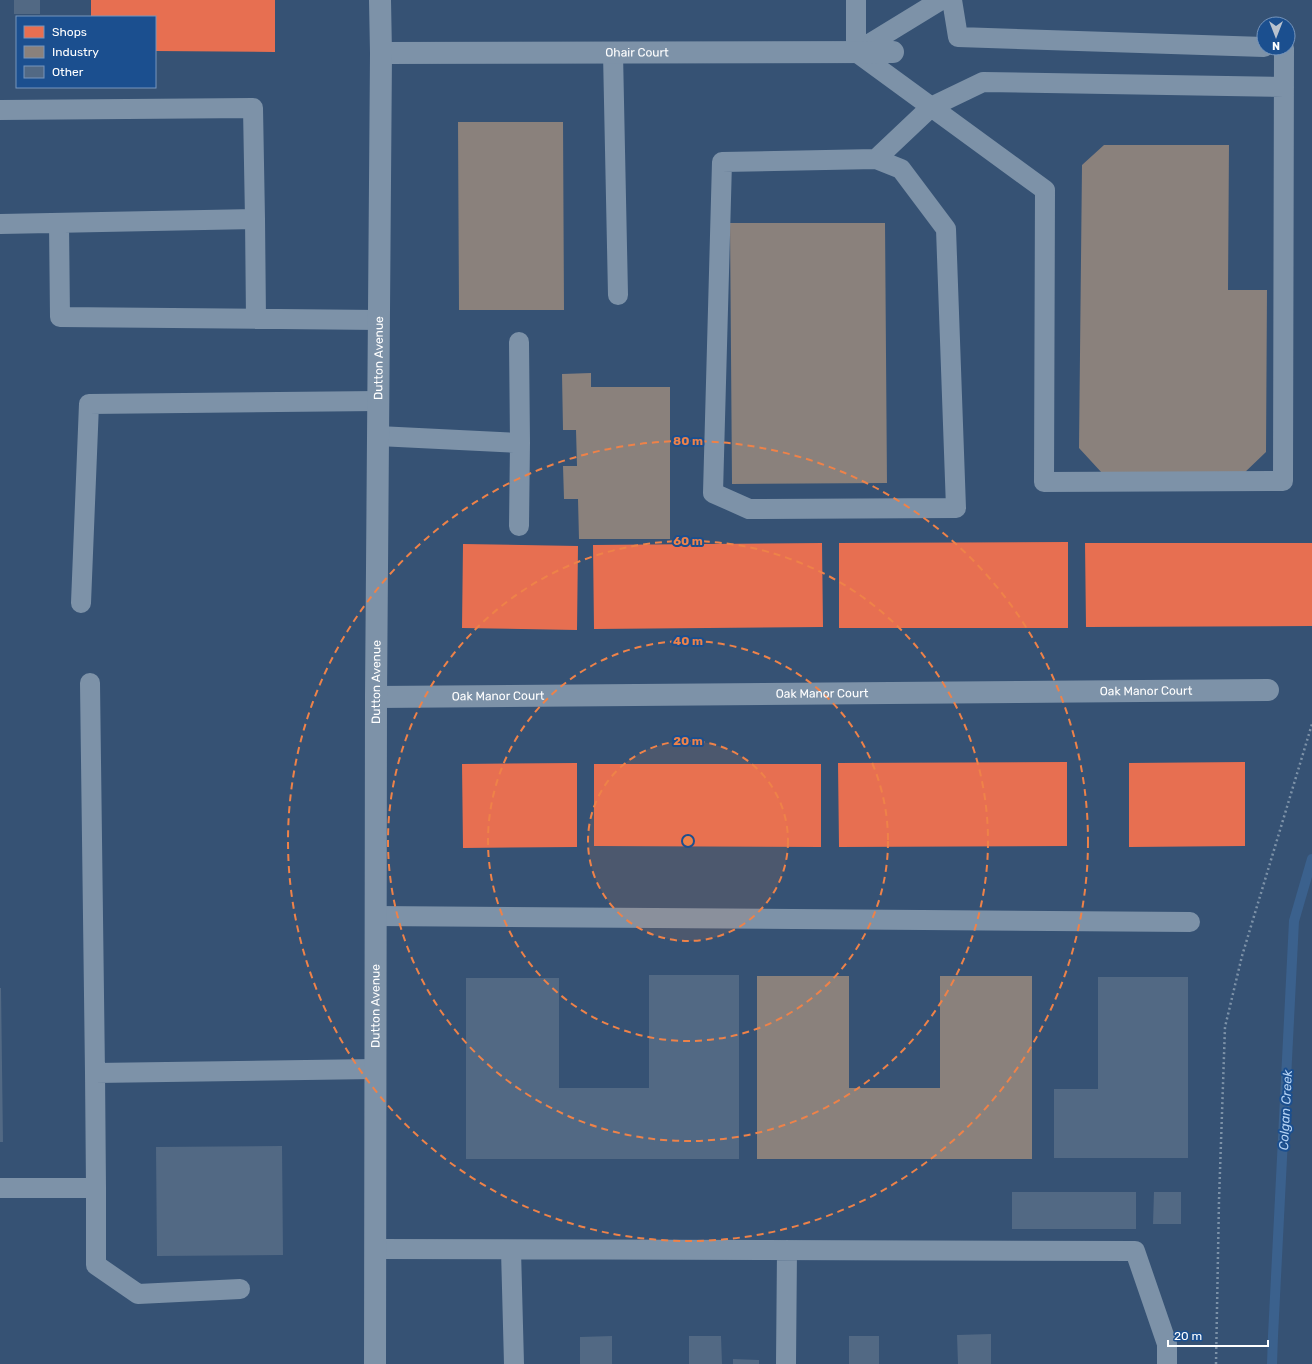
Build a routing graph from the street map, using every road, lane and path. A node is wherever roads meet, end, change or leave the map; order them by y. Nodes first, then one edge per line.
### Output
1 (380, 0) edge
2 (856, 0) edge
3 (941, 0) edge
4 (952, 0) edge
5 (1256, 46) edge
6 (856, 52) junction
7 (893, 52) dead end
8 (381, 53) junction
9 (613, 53) junction
10 (1284, 56) edge
11 (1284, 87) junction
12 (931, 107) junction
13 (0, 110) edge
14 (876, 159) junction
15 (255, 219) junction
16 (58, 223) junction
17 (0, 224) edge
18 (618, 295) dead end
19 (256, 319) junction
20 (379, 320) junction
21 (519, 342) dead end
22 (378, 401) junction
23 (378, 436) junction
24 (520, 443) junction
25 (519, 526) dead end
26 (81, 603) dead end
27 (90, 683) dead end
28 (1268, 690) dead end
29 (376, 696) junction
30 (1312, 724) edge
31 (375, 916) junction
32 (1190, 922) dead end
33 (375, 1069) junction
34 (95, 1073) junction
35 (0, 1188) edge
36 (96, 1188) junction
37 (375, 1249) junction
38 (511, 1250) junction
39 (787, 1250) junction
40 (240, 1289) dead end
41 (375, 1364) edge
42 (514, 1364) edge
43 (786, 1364) edge
44 (1167, 1364) edge
45 (1216, 1364) edge

1 - 8 street, Dutton Avenue
2 - 6 lane
3 - 6 lane
4 - 5 lane
6 - 7 street, Ohair Court
6 - 9 street, Ohair Court
6 - 12 lane
8 - 9 street, Ohair Court
8 - 20 street, Dutton Avenue
9 - 18 lane
10 - 11 lane
11 - 12 lane
11 - 12 lane
12 - 14 lane
13 - 15 lane
14 - 14 lane
15 - 16 lane
15 - 19 lane
16 - 17 lane
16 - 19 lane
19 - 20 lane
20 - 22 street, Dutton Avenue
21 - 24 lane
22 - 23 street, Dutton Avenue
22 - 26 lane
23 - 24 lane
23 - 29 street, Dutton Avenue
24 - 25 lane
27 - 34 lane
28 - 29 street, Oak Manor Court
29 - 31 street, Dutton Avenue
30 - 45 path
31 - 32 lane
31 - 33 street, Dutton Avenue
33 - 34 lane
33 - 37 street, Dutton Avenue
34 - 36 lane
35 - 36 lane
36 - 40 lane
37 - 38 lane
37 - 41 street, Dutton Avenue
38 - 39 lane
38 - 42 lane
39 - 43 lane
39 - 44 lane

